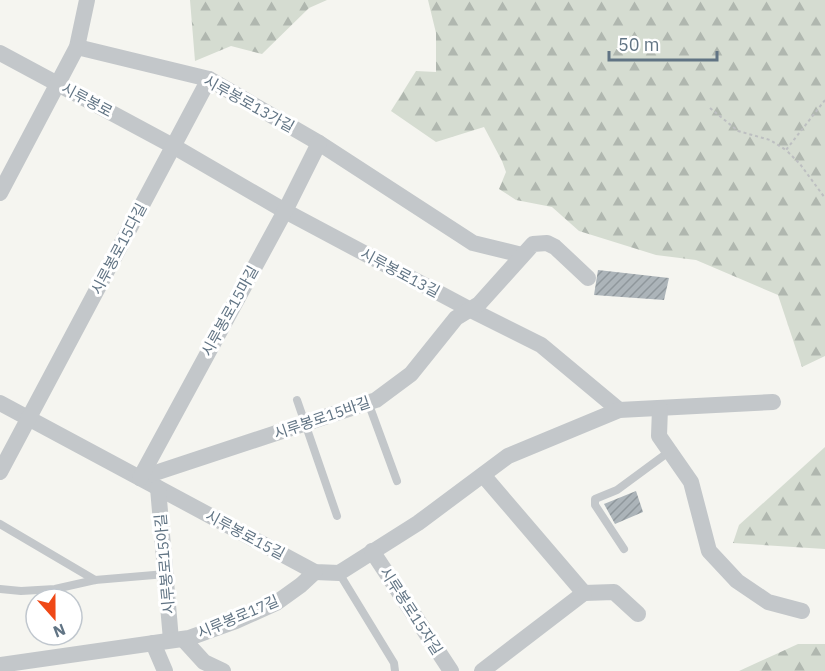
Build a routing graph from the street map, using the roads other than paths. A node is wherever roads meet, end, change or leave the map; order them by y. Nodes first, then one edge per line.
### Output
1 (87, 0) edge
2 (77, 46) junction
3 (0, 53) edge
4 (209, 79) junction
5 (57, 84) junction
6 (319, 143) junction
7 (173, 146) junction
8 (0, 193) edge
9 (285, 211) junction
10 (522, 255) junction
11 (588, 278) dead end
12 (469, 309) junction
13 (297, 400) dead end
14 (368, 402) junction
15 (773, 402) dead end
16 (0, 403) edge
17 (660, 408) junction
18 (619, 410) junction
19 (28, 418) junction
20 (305, 424) junction
21 (670, 451) junction
22 (0, 472) edge
23 (483, 475) junction
24 (140, 478) junction
25 (397, 481) dead end
26 (158, 488) junction
27 (337, 516) dead end
28 (0, 524) edge
29 (624, 549) dead end
30 (372, 551) junction
31 (315, 572) junction
32 (339, 573) junction
33 (166, 574) junction
34 (95, 580) junction
35 (0, 589) edge
36 (584, 593) junction
37 (802, 611) dead end
38 (638, 614) dead end
39 (177, 639) junction
40 (153, 643) junction
41 (0, 664) edge
42 (28, 666) edge
43 (165, 671) edge
44 (223, 671) edge
45 (395, 671) edge
46 (451, 671) edge
47 (482, 671) edge

1 - 2 street
2 - 4 street, 시루봉로13가길
2 - 5 street
3 - 5 street, 시루봉로
4 - 6 street, 시루봉로13가길
4 - 7 street, 시루봉로15다길
5 - 7 street, 시루봉로
5 - 8 street
6 - 9 street, 시루봉로15마길
6 - 10 street, 시루봉로13가길
7 - 9 street, 시루봉로13길
7 - 19 street, 시루봉로15다길
9 - 12 street, 시루봉로13길
9 - 24 street, 시루봉로15마길
10 - 11 street, 시루봉로15바길
10 - 12 street, 시루봉로15바길
12 - 14 street, 시루봉로15바길
12 - 18 street, 시루봉로13길
13 - 20 lane
14 - 20 street, 시루봉로15바길
14 - 25 lane
15 - 17 street
16 - 19 street, 시루봉로15길
17 - 18 street
17 - 21 street
18 - 23 street
19 - 22 street, 시루봉로15다길
19 - 24 street, 시루봉로15길
20 - 24 street, 시루봉로15바길
20 - 27 lane
21 - 29 lane
21 - 37 street
23 - 30 street
23 - 36 street
24 - 26 street, 시루봉로15길
26 - 31 street, 시루봉로15길
26 - 33 street, 시루봉로15아길
28 - 34 lane
30 - 32 street
30 - 46 street, 시루봉로15자길
31 - 32 street, 시루봉로15길
31 - 39 street, 시루봉로17길
32 - 45 lane
33 - 34 lane
33 - 39 street, 시루봉로15아길
34 - 35 lane
36 - 38 street
36 - 47 street
39 - 40 street, 시루봉로17길
39 - 44 street
40 - 42 street, 시루봉로17길
40 - 43 street
41 - 42 street, 시루봉로17길

